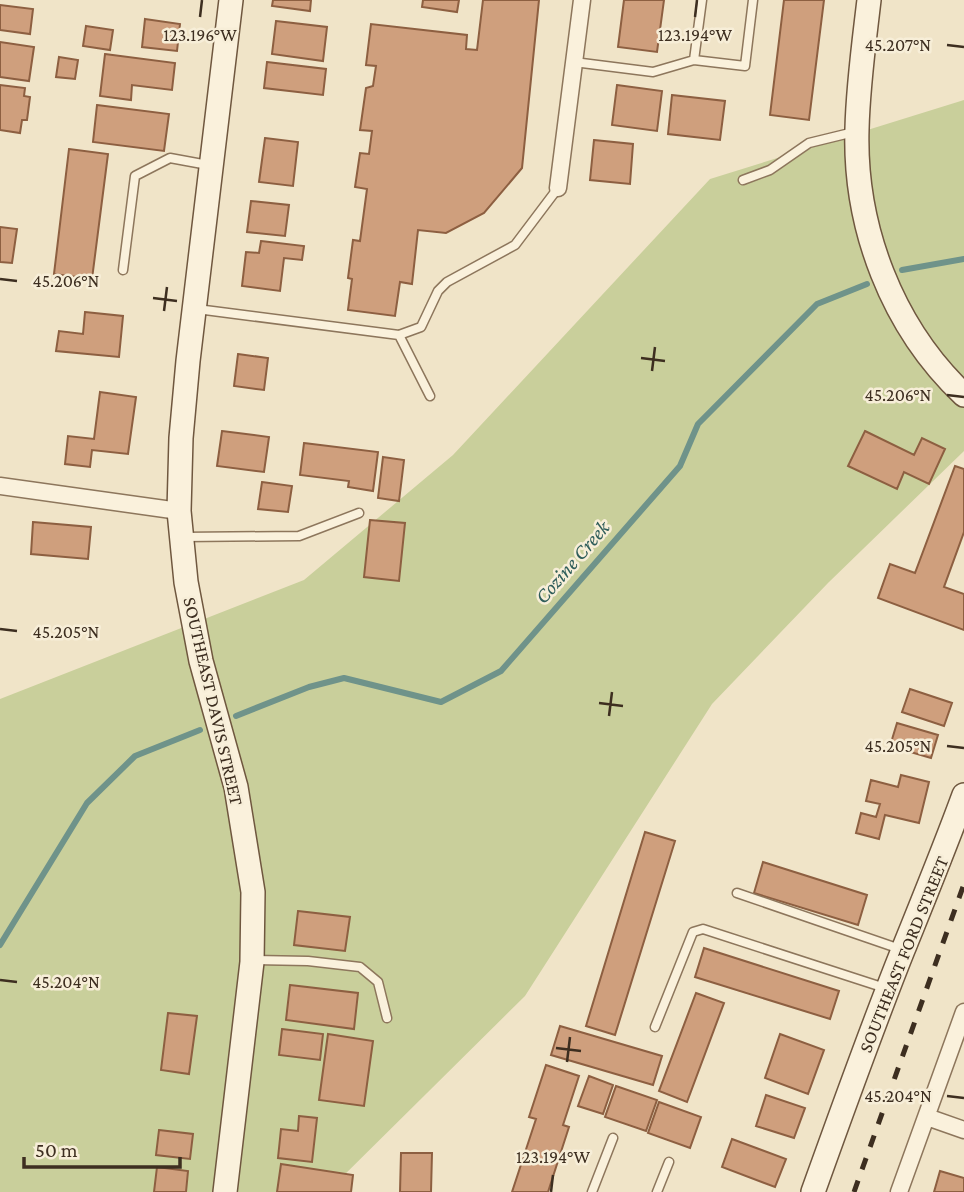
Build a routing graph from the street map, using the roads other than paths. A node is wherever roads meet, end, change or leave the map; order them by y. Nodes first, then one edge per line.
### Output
1 (231, 0) edge
2 (582, 0) edge
3 (702, 0) edge
4 (754, 0) edge
5 (869, 0) edge
6 (694, 60) junction
7 (574, 62) junction
8 (857, 132) junction
9 (211, 165) junction
10 (743, 180) dead end
11 (558, 188) joint
12 (123, 270) dead end
13 (194, 308) junction
14 (399, 335) junction
15 (964, 395) edge
16 (430, 396) dead end
17 (0, 486) edge
18 (179, 510) junction
19 (359, 513) dead end
20 (183, 537) junction
21 (964, 795) edge
22 (737, 892) dead end
23 (903, 950) junction
24 (253, 960) junction
25 (888, 989) junction
26 (964, 1012) edge
27 (387, 1018) dead end
28 (655, 1027) dead end
29 (927, 1116) junction
30 (964, 1130) edge
31 (613, 1138) dead end
32 (669, 1162) dead end
33 (225, 1192) edge
34 (592, 1192) edge
35 (657, 1192) edge
36 (813, 1192) edge
37 (899, 1192) edge

1 - 9 street, SOUTHEAST DAVIS STREET
2 - 7 street
3 - 6 lane
4 - 6 lane
5 - 8 street
6 - 7 lane
7 - 11 street
8 - 10 lane
8 - 15 street
9 - 12 lane
9 - 13 street, SOUTHEAST DAVIS STREET
11 - 14 lane
13 - 14 lane
13 - 18 street, SOUTHEAST DAVIS STREET
14 - 16 lane
17 - 18 street
18 - 20 street, SOUTHEAST DAVIS STREET
19 - 20 lane
20 - 24 street, SOUTHEAST DAVIS STREET
21 - 23 street, SOUTHEAST FORD STREET
22 - 23 lane
23 - 25 street, SOUTHEAST FORD STREET
24 - 27 lane
24 - 33 street, SOUTHEAST DAVIS STREET
25 - 28 lane
25 - 36 street, SOUTHEAST FORD STREET
26 - 29 street
29 - 30 street
29 - 37 street
31 - 34 lane
32 - 35 lane

